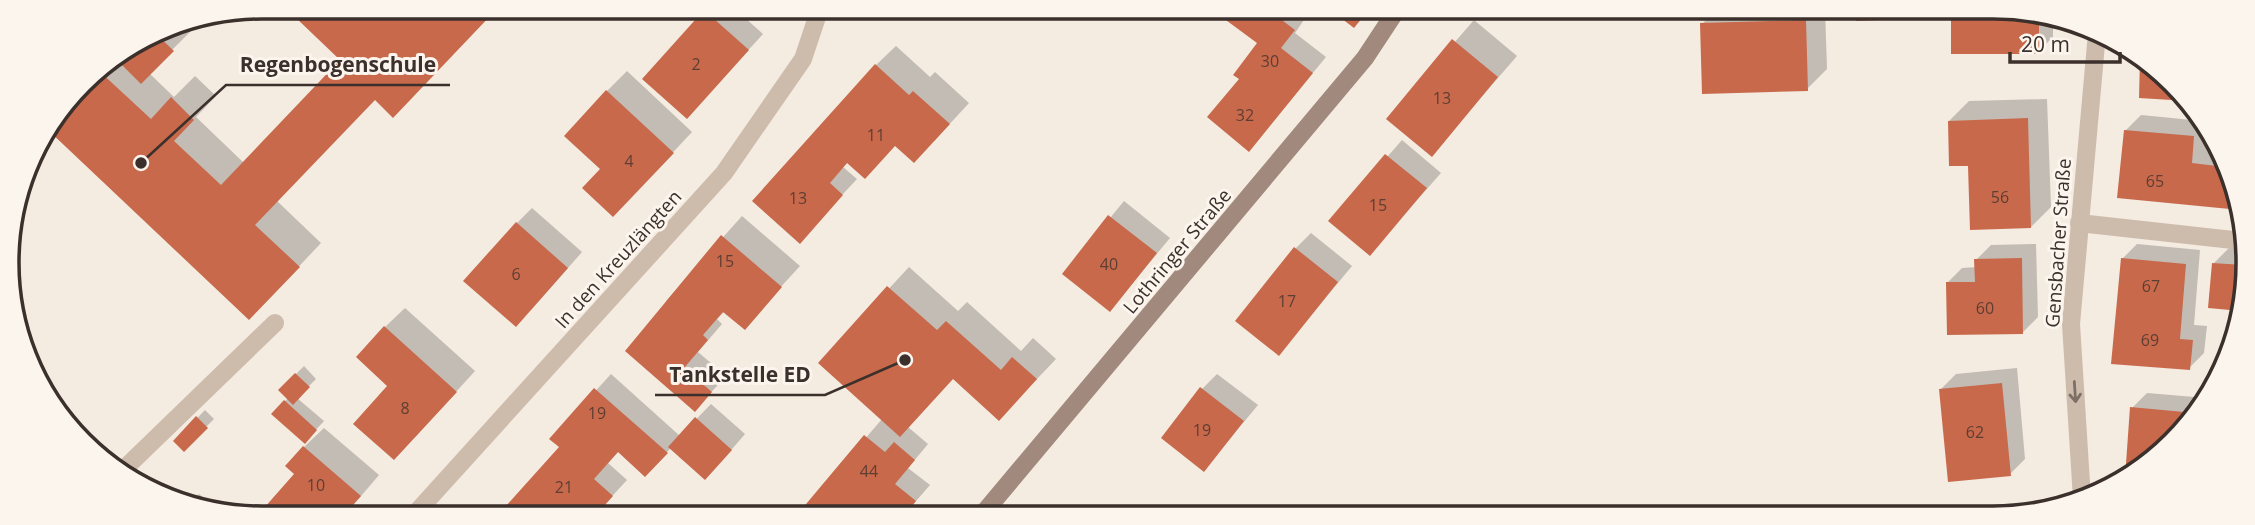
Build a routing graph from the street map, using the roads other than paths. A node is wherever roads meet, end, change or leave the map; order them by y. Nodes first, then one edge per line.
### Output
1 (1390, 19) edge
2 (816, 20) edge
3 (2096, 43) edge
4 (2079, 223) junction
5 (2234, 241) edge
6 (275, 323) dead end
7 (129, 465) edge
8 (2081, 489) edge
9 (422, 506) edge
10 (989, 506) edge

1 - 10 main road, Lothringer Straße
2 - 9 street, In den Kreuzlängten
3 - 4 street, Gensbacher Straße
4 - 5 street
4 -> 8 street, Gensbacher Straße
6 - 7 street

